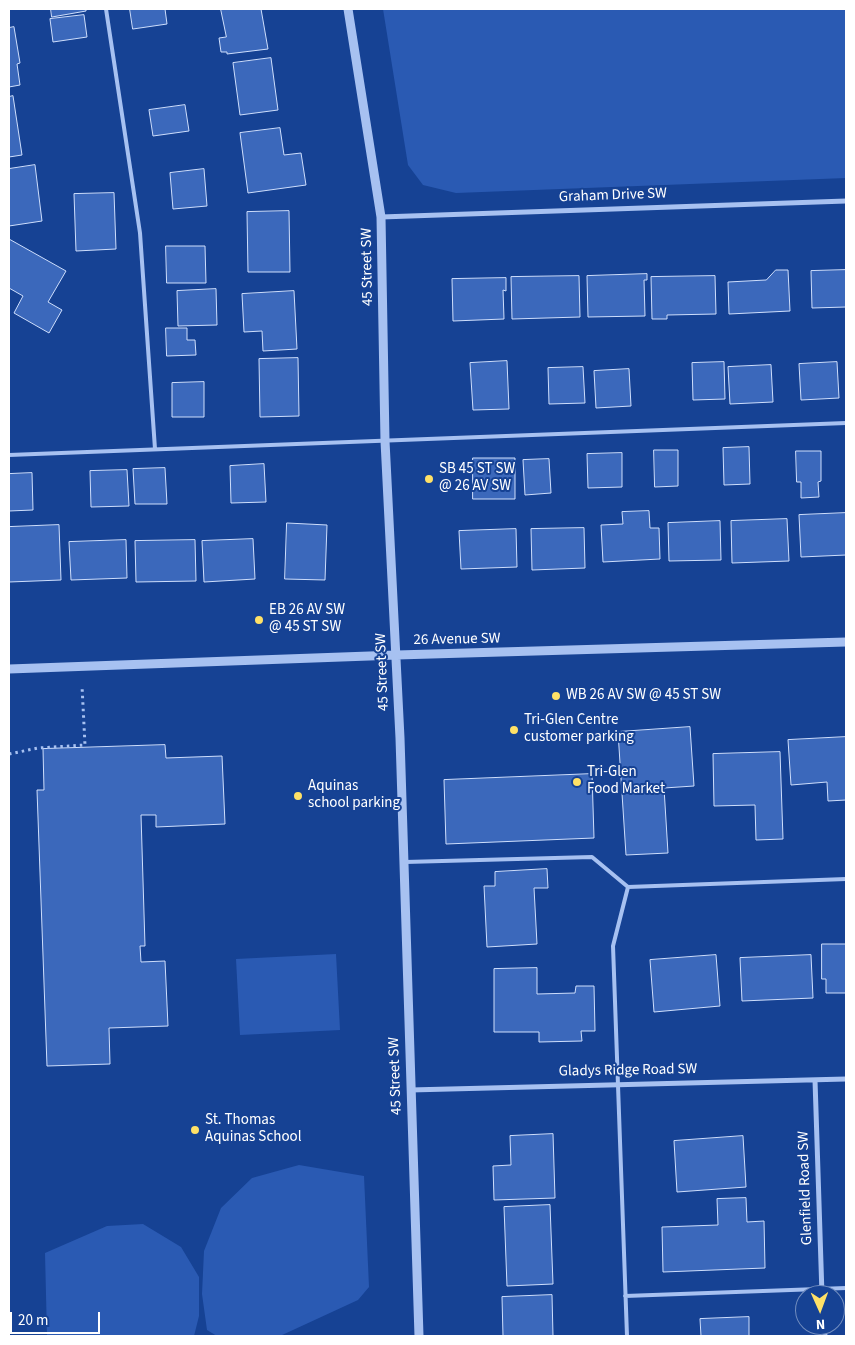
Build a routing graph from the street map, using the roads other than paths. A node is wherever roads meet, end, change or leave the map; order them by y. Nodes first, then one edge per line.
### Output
1 (106, 9) edge
2 (348, 9) edge
3 (846, 201) edge
4 (380, 217) junction
5 (846, 423) edge
6 (386, 441) junction
7 (155, 449) junction
8 (9, 455) edge
9 (846, 642) edge
10 (397, 655) junction
11 (9, 669) edge
12 (405, 862) junction
13 (846, 879) edge
14 (628, 887) junction
15 (846, 1079) edge
16 (815, 1080) junction
17 (617, 1084) junction
18 (410, 1090) junction
19 (822, 1285) edge
20 (795, 1293) edge
21 (625, 1296) junction
22 (419, 1336) edge
23 (627, 1336) edge

1 - 7 lane
2 - 4 street, 45 Street SW
3 - 4 street, Graham Drive SW
4 - 6 street, 45 Street SW
5 - 6 lane
6 - 7 lane
6 - 10 street, 45 Street SW
7 - 8 lane
9 - 10 street, 26 Avenue SW
10 - 11 street, 26 Avenue SW
10 - 12 street, 45 Street SW
12 - 14 lane
12 - 18 street, 45 Street SW
13 - 14 lane
14 - 17 lane
15 - 16 street, Gladys Ridge Road SW
16 - 17 street, Gladys Ridge Road SW
16 - 19 street, Glenfield Road SW
17 - 18 street, Gladys Ridge Road SW
17 - 21 lane
18 - 22 street, 45 Street SW
20 - 21 lane
21 - 23 lane

